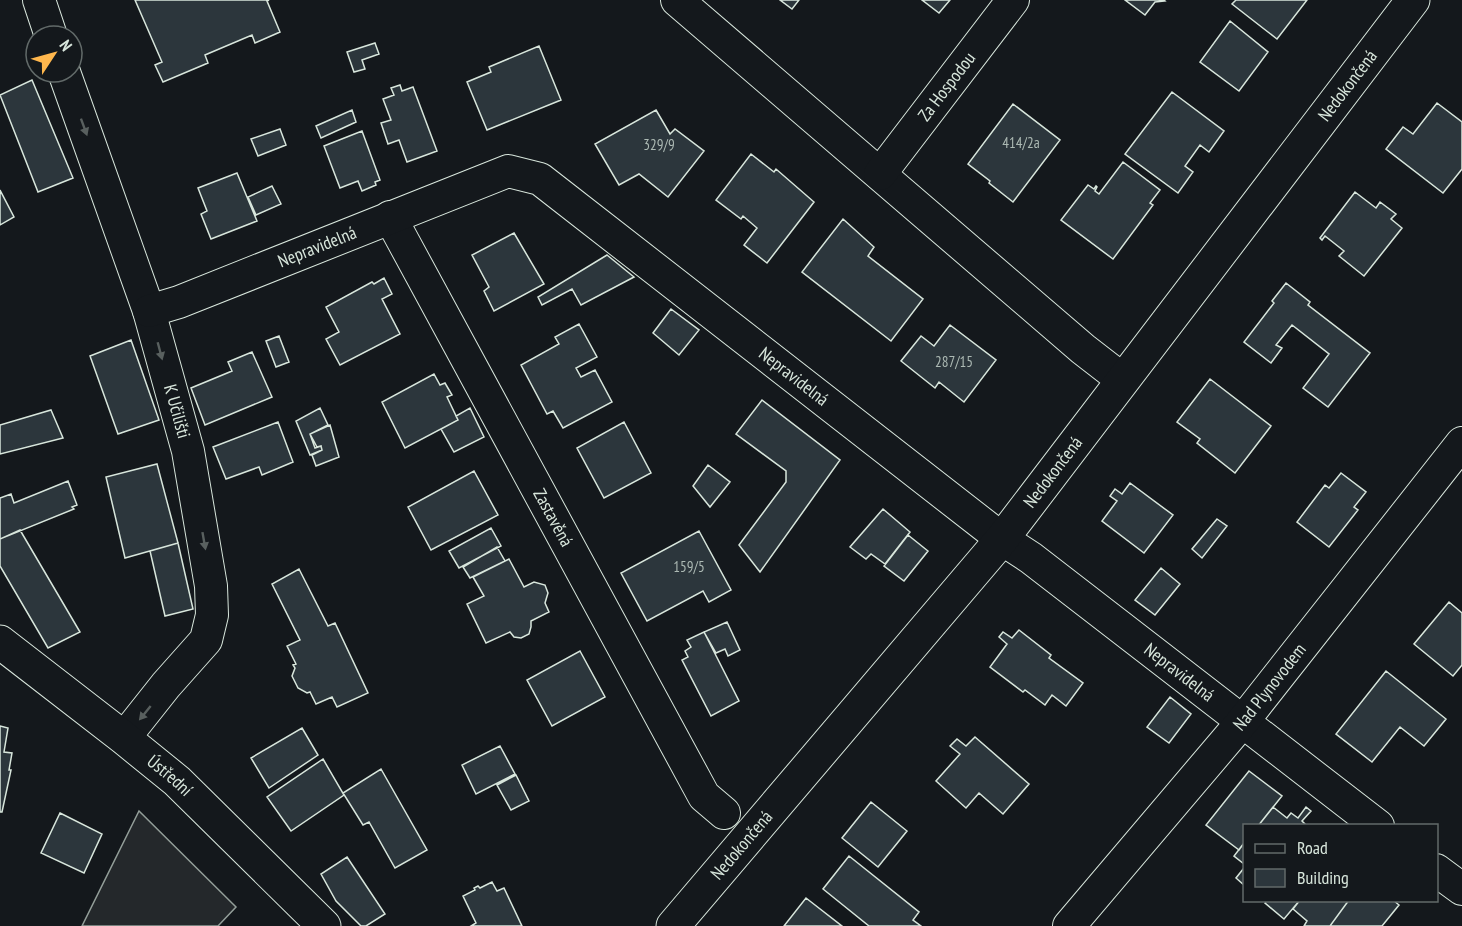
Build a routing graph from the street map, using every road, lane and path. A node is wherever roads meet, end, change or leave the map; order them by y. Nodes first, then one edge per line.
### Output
1 (39, 0) edge
2 (677, 0) edge
3 (1013, 0) edge
4 (1413, 0) edge
5 (47, 24) edge
6 (68, 84) edge
7 (880, 174) junction
8 (390, 217) junction
9 (149, 311) junction
10 (1123, 380) junction
11 (1462, 443) edge
12 (1002, 539) junction
13 (0, 642) edge
14 (1243, 722) junction
15 (124, 738) junction
16 (724, 813) dead end
17 (1377, 824) edge
18 (1438, 871) edge
19 (1462, 890) edge
20 (324, 926) edge
21 (673, 926) edge
22 (1070, 926) edge

1 - 5 street
2 - 7 street
3 - 7 street, Za Hospodou
4 - 10 street, Nedokončená
6 -> 9 street, K Učilišti
7 - 10 street
8 - 9 street, Nepravidelná
8 - 12 street, Nepravidelná
8 - 16 street, Zastavěná
9 -> 15 street, K Učilišti
10 - 12 street, Nedokončená
11 - 14 street, Nad Plynovodem
12 - 14 street, Nepravidelná
12 - 21 street, Nedokončená
13 - 15 street, Ústřední
14 - 17 street, Nepravidelná
14 - 22 street, Nad Plynovodem
15 - 20 street, Ústřední
18 - 19 street

